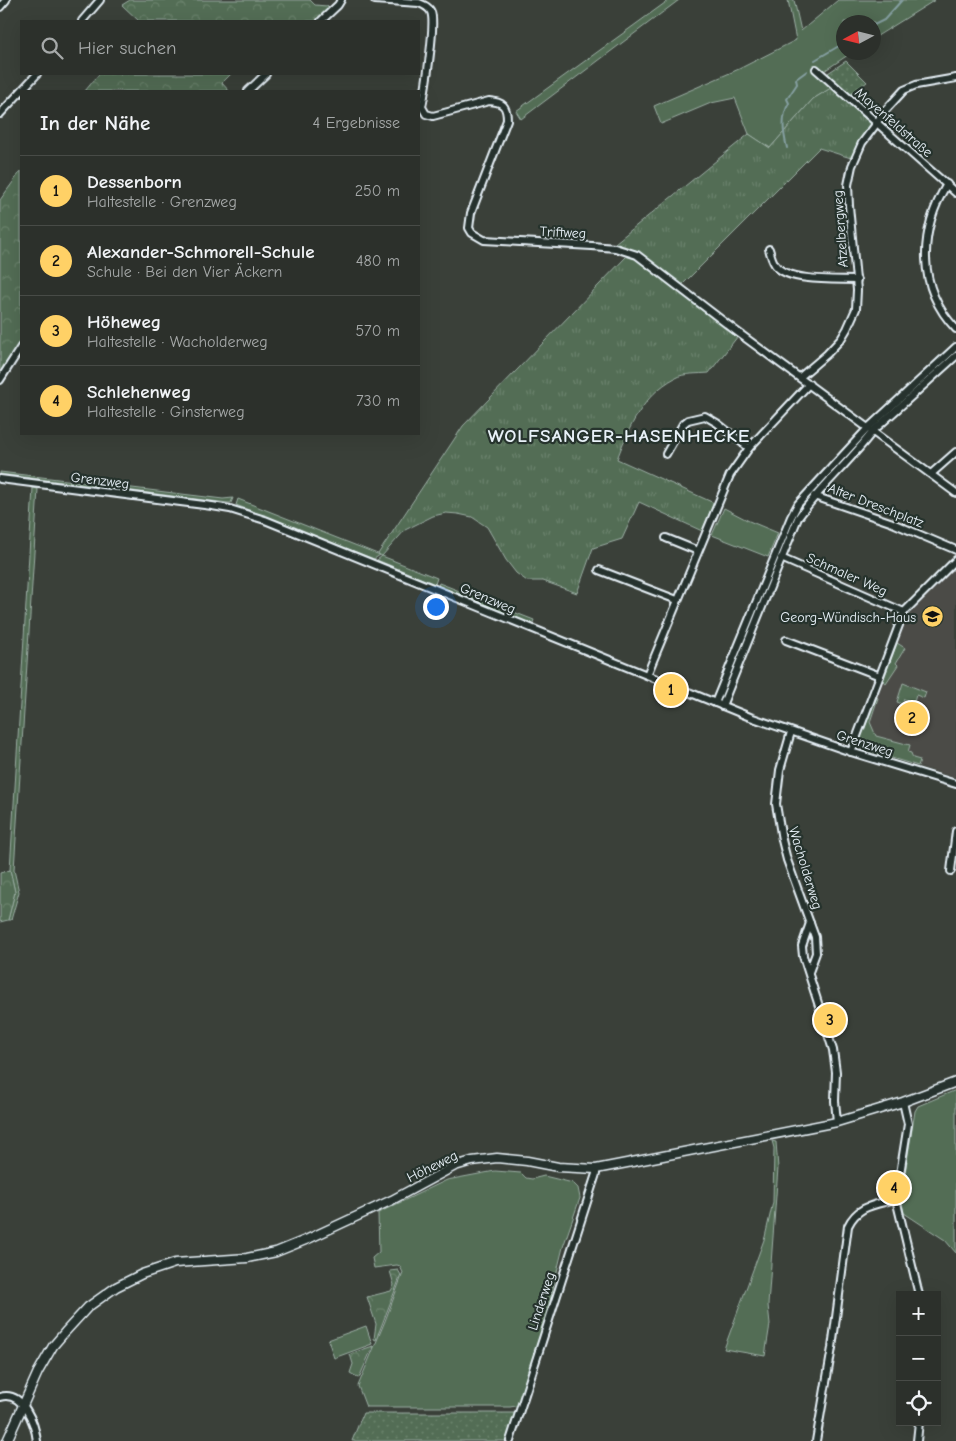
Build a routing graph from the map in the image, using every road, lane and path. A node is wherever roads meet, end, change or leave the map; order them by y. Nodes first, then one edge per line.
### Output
1 (6, 0) edge
2 (100, 0) edge
3 (341, 0) edge
4 (375, 0) edge
5 (0, 7) edge
6 (83, 20) edge
7 (322, 20) edge
8 (816, 69) dead end
9 (36, 75) edge
10 (265, 75) edge
11 (956, 78) edge
12 (22, 90) edge
13 (249, 90) edge
14 (20, 92) edge
15 (0, 114) edge
16 (877, 124) junction
17 (946, 184) junction
18 (956, 193) edge
19 (769, 249) dead end
20 (856, 280) junction
21 (956, 329) edge
22 (956, 347) edge
23 (20, 349) edge
24 (956, 356) edge
25 (800, 377) junction
26 (0, 380) edge
27 (809, 384) junction
28 (870, 429) junction
29 (749, 448) junction
30 (956, 452) edge
31 (666, 454) dead end
32 (931, 474) junction
33 (0, 479) edge
34 (956, 493) edge
35 (814, 496) junction
36 (666, 538) dead end
37 (956, 550) edge
38 (698, 551) junction
39 (781, 558) junction
40 (956, 560) edge
41 (598, 570) dead end
42 (677, 600) junction
43 (904, 612) junction
44 (786, 640) dead end
45 (647, 675) junction
46 (880, 676) junction
47 (716, 703) junction
48 (722, 706) junction
49 (790, 732) junction
50 (851, 752) junction
51 (956, 784) edge
52 (956, 831) edge
53 (951, 871) dead end
54 (810, 923) junction
55 (809, 972) junction
56 (956, 1082) edge
57 (903, 1102) junction
58 (837, 1122) junction
59 (596, 1169) junction
60 (896, 1199) junction
61 (918, 1291) edge
62 (0, 1397) edge
63 (23, 1406) junction
64 (919, 1426) edge
65 (7, 1441) edge
66 (37, 1441) edge
67 (510, 1441) edge
68 (816, 1441) edge
69 (918, 1441) edge

1 - 5 street
2 - 6 street
3 - 7 street
4 - 25 street, Triftweg
8 - 16 street, Mayenfeldstraße
9 - 12 street
10 - 13 street
11 - 16 street, Atzelbergweg
14 - 15 street
16 - 17 street, Mayenfeldstraße
16 - 20 street, Atzelbergweg
17 - 18 street, Mayenfeldstraße
17 - 21 street
19 - 20 street, Atzelbergweg
20 - 25 street, Atzelbergweg
22 - 28 street
23 - 26 street
24 - 28 street
25 - 27 street, Triftweg
27 - 28 street, Triftweg
27 - 29 street
28 - 32 street, Triftweg
28 - 35 street
28 - 47 street
29 - 31 street
29 - 38 street
30 - 32 street
32 - 34 street, Triftweg
33 - 45 street, Grenzweg
35 - 37 street, Alter Dreschplatz
35 - 39 street
36 - 38 street
38 - 42 street
39 - 43 street, Schmaler Weg
39 - 48 street
40 - 43 street
41 - 42 street
42 - 45 street
43 - 46 street
44 - 46 street
45 - 47 street, Grenzweg
46 - 50 street
47 - 48 street, Grenzweg
48 - 49 street, Grenzweg
49 - 50 street, Grenzweg
49 - 54 street, Wacholderweg
50 - 51 street, Grenzweg
52 - 53 street
54 - 55 street, Wacholderweg
54 - 55 street, Wacholderweg
55 - 58 street, Wacholderweg
56 - 57 street, Höheweg
57 - 58 street, Höheweg
57 - 60 street
58 - 59 street, Höheweg
59 - 63 street, Höheweg
59 - 67 street, Linderweg
60 - 61 street
60 - 68 street
62 - 63 street
63 - 65 street, Höheweg
63 - 66 street
64 - 69 street

